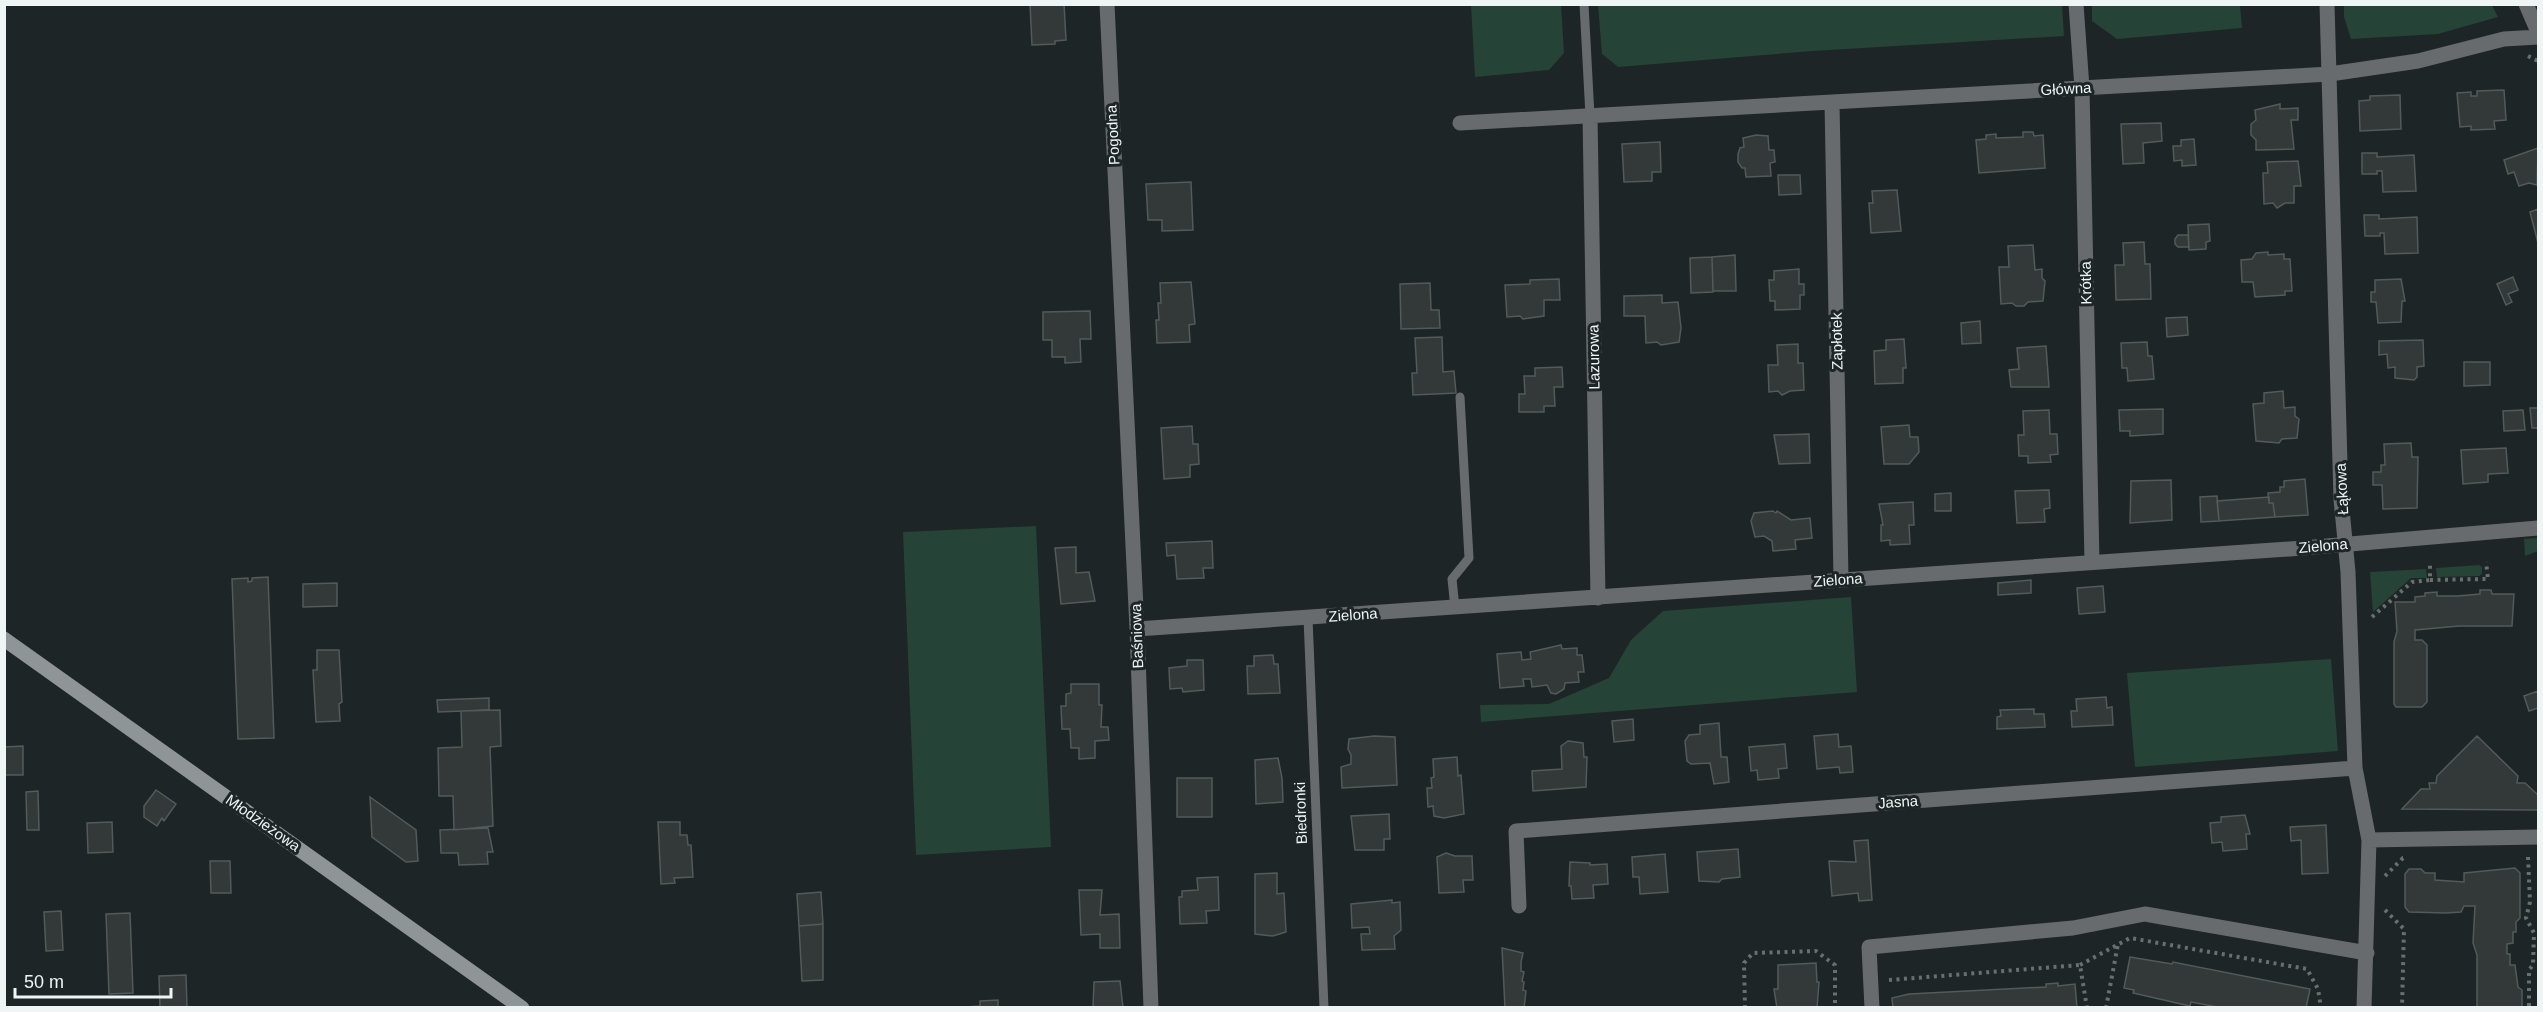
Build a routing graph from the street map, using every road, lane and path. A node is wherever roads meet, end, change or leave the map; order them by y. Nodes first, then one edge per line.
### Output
1 (1107, 4) edge
2 (1584, 4) edge
3 (2076, 4) edge
4 (2327, 4) edge
5 (2526, 4) edge
6 (2538, 34) edge
7 (2331, 74) junction
8 (2082, 88) junction
9 (1832, 102) junction
10 (1590, 116) junction
11 (1460, 123) dead end
12 (1119, 265) joint
13 (1460, 397) dead end
14 (2538, 528) edge
15 (2345, 544) junction
16 (2092, 562) junction
17 (2486, 562) dead end
18 (2430, 565) dead end
19 (1842, 579) junction
20 (2430, 580) junction
21 (1598, 598) junction
22 (1455, 608) junction
23 (2372, 617) dead end
24 (1308, 618) junction
25 (1137, 628) junction
26 (4, 639) edge
27 (2355, 768) junction
28 (2538, 837) edge
29 (2369, 840) junction
30 (2538, 856) edge
31 (2516, 857) dead end
32 (2528, 857) junction
33 (2414, 858) dead end
34 (2385, 886) dead end
35 (2384, 898) dead end
36 (1519, 906) dead end
37 (2118, 944) junction
38 (2367, 953) junction
39 (2080, 965) junction
40 (1889, 988) dead end
41 (522, 1008) edge
42 (1151, 1008) edge
43 (1324, 1008) edge
44 (1746, 1008) edge
45 (1835, 1008) edge
46 (1872, 1008) edge
47 (2087, 1008) edge
48 (2106, 1008) edge
49 (2321, 1008) edge
50 (2364, 1008) edge
51 (2402, 1008) edge
52 (2529, 1008) edge

1 - 12 street, Pogodna
2 - 10 lane
3 - 8 street, Krótka
4 - 7 street, Łąkowa
5 - 6 street
6 - 7 street, Główna
7 - 8 street, Główna
7 - 15 street, Łąkowa
8 - 9 street, Główna
8 - 16 street, Krótka
9 - 10 street, Główna
9 - 19 street, Zapłotek
10 - 11 street, Główna
10 - 21 street, Lazurowa
12 - 25 street, Baśniowa
13 - 22 lane
14 - 15 street, Zielona
15 - 16 street, Zielona
15 - 27 street, Łąkowa
16 - 19 street, Zielona
17 - 20 path
18 - 20 path
19 - 21 street, Zielona
20 - 23 path
21 - 22 street, Zielona
22 - 24 street, Zielona
24 - 25 street, Zielona
24 - 43 lane, Biedronki
25 - 42 street, Baśniowa
26 - 41 street, Młodzieżowa
27 - 29 street, Łąkowa
27 - 36 street, Jasna
28 - 29 street
29 - 38 street, Łąkowa
30 - 32 path
31 - 32 path
32 - 52 path
33 - 34 path
35 - 51 path
37 - 39 path
37 - 48 path
37 - 49 path
38 - 46 street
38 - 50 street, Łąkowa
39 - 40 path
39 - 47 path
44 - 45 path

